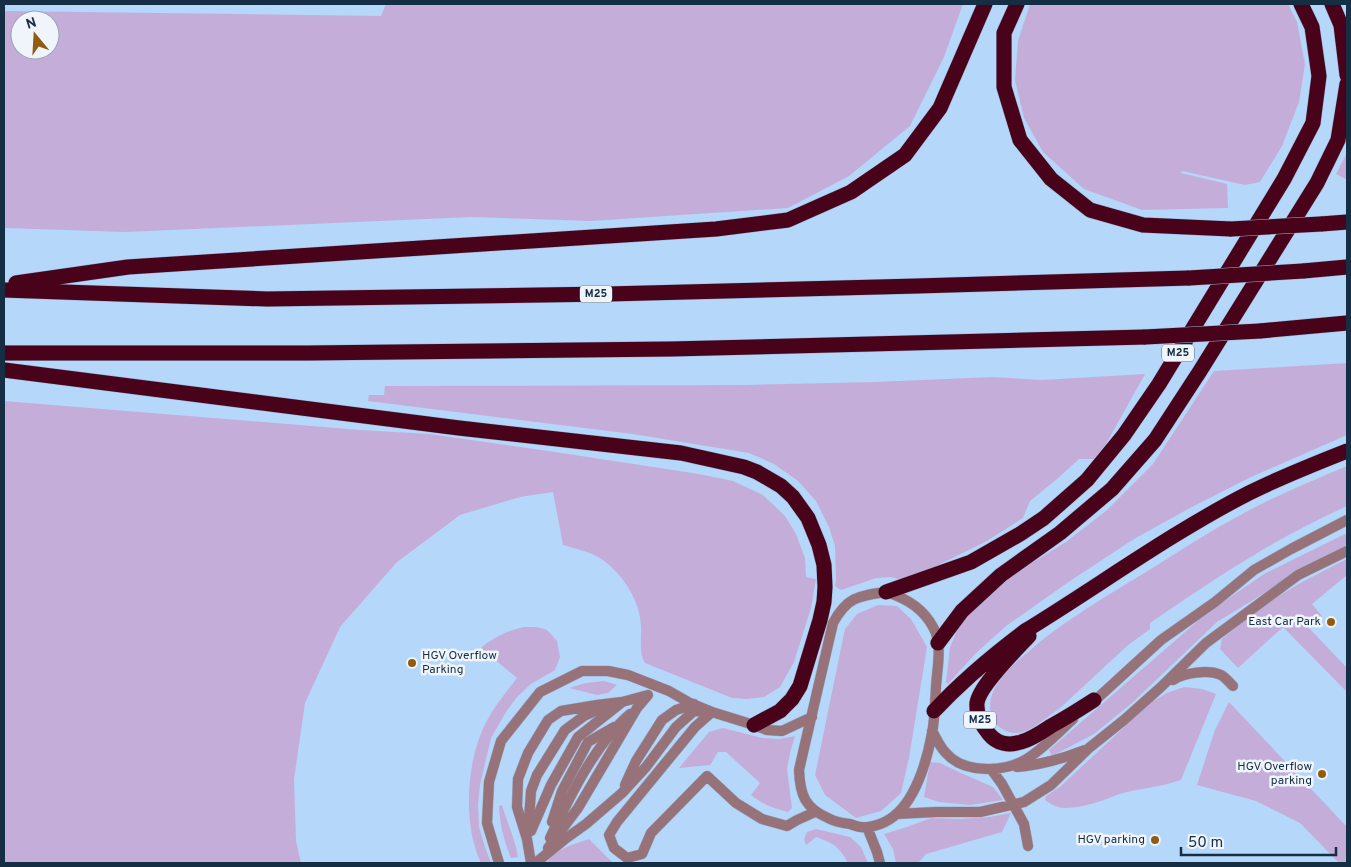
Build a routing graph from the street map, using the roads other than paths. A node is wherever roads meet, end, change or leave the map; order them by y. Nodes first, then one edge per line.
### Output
1 (985, 4) edge
2 (1017, 4) edge
3 (1301, 4) edge
4 (1332, 4) edge
5 (1347, 75) edge
6 (1347, 84) edge
7 (1347, 222) edge
8 (1347, 267) edge
9 (4, 285) edge
10 (4, 290) edge
11 (1347, 323) edge
12 (4, 353) edge
13 (4, 370) edge
14 (1347, 451) edge
15 (1347, 520) edge
16 (1347, 550) edge
17 (886, 592) junction
18 (1054, 613) junction
19 (938, 643) junction
20 (1233, 686) dead end
21 (1162, 687) junction
22 (669, 691) junction
23 (648, 695) junction
24 (1094, 700) junction
25 (618, 703) junction
26 (694, 704) junction
27 (637, 708) junction
28 (712, 712) junction
29 (934, 712) junction
30 (812, 717) junction
31 (754, 725) junction
32 (932, 731) junction
33 (1089, 748) junction
34 (1006, 768) junction
35 (991, 769) junction
36 (622, 793) junction
37 (1014, 805) junction
38 (815, 812) junction
39 (896, 814) junction
40 (867, 827) junction
41 (527, 839) junction
42 (1028, 846) dead end
43 (537, 862) edge
44 (499, 863) edge
45 (880, 863) edge

1 - 9 highway
2 - 7 highway, bridge
3 - 17 highway, M25
4 - 5 highway
6 - 19 highway, M25
8 - 10 highway, M25, bridge
11 - 12 highway, M25, bridge
13 - 31 highway
14 - 18 highway, M25
15 - 24 lane
16 - 21 lane
17 - 19 lane
17 - 30 lane
18 - 24 highway, M25
18 - 29 highway, M25
19 - 29 lane
20 - 21 lane
21 - 33 lane
22 - 23 lane
22 - 26 lane
22 - 44 lane
23 - 25 lane
23 - 27 lane
24 - 34 lane
25 - 41 lane
25 - 41 lane
25 - 41 lane
26 - 28 lane
26 - 36 lane
27 - 43 lane
27 - 43 lane
28 - 31 lane
28 - 36 lane
28 - 38 lane
29 - 32 lane
30 - 31 lane
30 - 38 lane
32 - 35 lane
32 - 39 lane
33 - 34 lane
33 - 37 lane
34 - 35 lane
35 - 37 lane
36 - 43 lane
37 - 39 lane
37 - 42 lane
38 - 40 lane
39 - 40 lane
40 - 45 lane
41 - 43 lane

